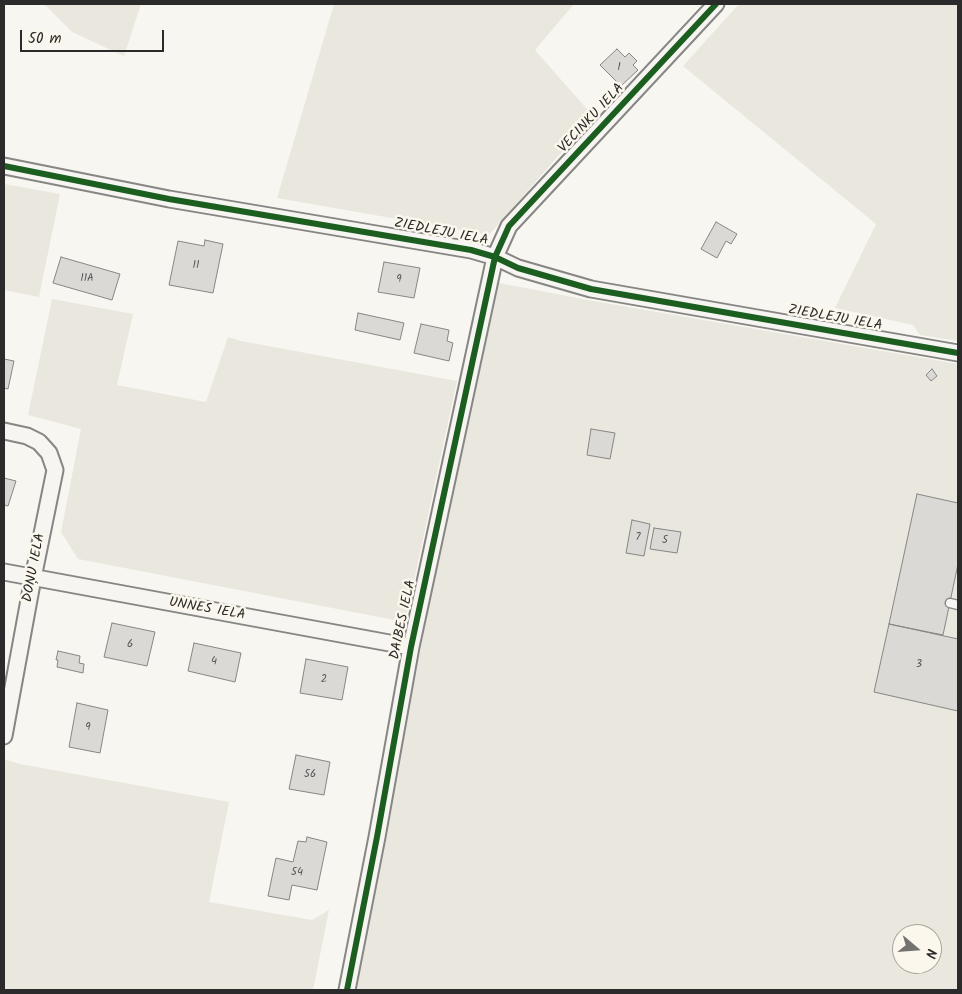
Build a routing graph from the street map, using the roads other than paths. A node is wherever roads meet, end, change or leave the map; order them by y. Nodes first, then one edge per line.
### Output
1 (716, 4) edge
2 (4, 166) edge
3 (495, 257) junction
4 (958, 353) edge
5 (4, 431) edge
6 (4, 572) edge
7 (32, 578) junction
8 (411, 648) junction
9 (4, 736) edge
10 (346, 990) edge

1 - 3 street, VECINKU IELA
2 - 3 street, ZIEDLEJU IELA
3 - 4 street, ZIEDLEJU IELA
3 - 8 street, DAIBES IELA
5 - 7 street, DOŅU IELA
6 - 7 street, UNNES IELA
7 - 8 street, UNNES IELA
7 - 9 street, DOŅU IELA
8 - 10 street, DAIBES IELA

